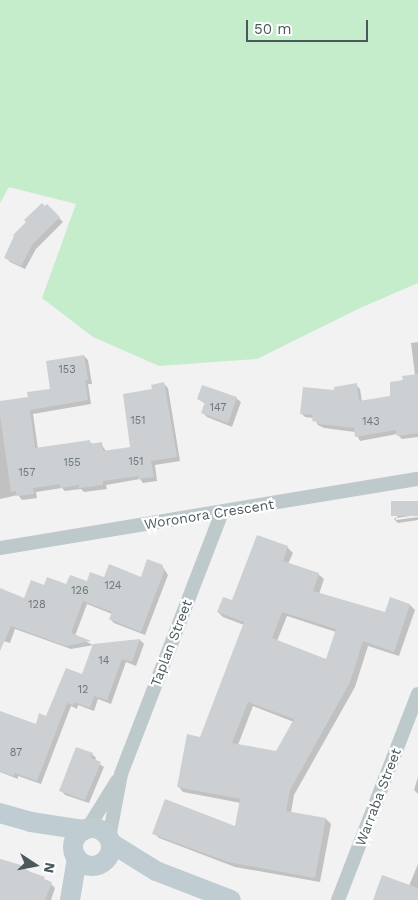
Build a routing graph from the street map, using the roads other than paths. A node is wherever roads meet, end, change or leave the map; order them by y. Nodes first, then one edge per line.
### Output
1 (418, 479) edge
2 (222, 512) junction
3 (0, 548) edge
4 (417, 702) edge
5 (122, 774) junction
6 (0, 813) edge
7 (31, 822) junction
8 (86, 829) junction
9 (110, 840) junction
10 (86, 860) junction
11 (156, 871) junction
12 (70, 900) edge
13 (75, 900) edge
14 (231, 900) edge
15 (338, 900) edge

1 - 2 street, Woronora Crescent
2 - 3 street, Woronora Crescent
2 - 5 street, Taplan Street
4 - 15 street, Warraba Street
5 - 8 street, Taplan Street
5 - 9 street, Taplan Street
6 - 7 street
7 - 8 street
7 - 10 street
8 - 9 street
8 - 10 street
9 - 10 street
9 - 11 street
10 - 11 street
10 - 12 street
10 - 13 street
11 - 14 street

